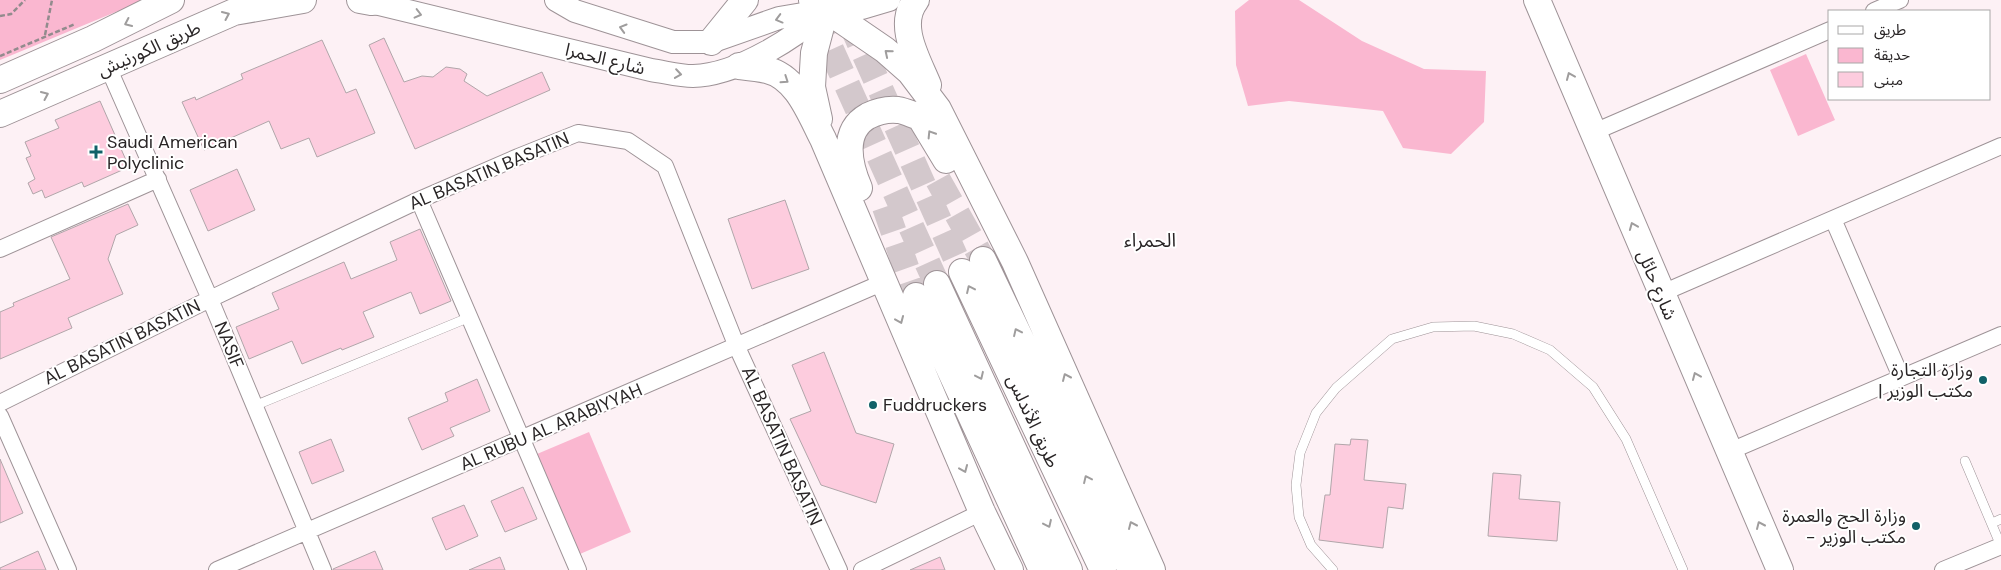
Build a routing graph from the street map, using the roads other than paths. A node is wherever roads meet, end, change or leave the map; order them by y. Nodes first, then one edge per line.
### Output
1 (171, 0) edge
2 (303, 0) edge
3 (556, 0) edge
4 (745, 0) edge
5 (889, 0) edge
6 (916, 0) edge
7 (1537, 0) edge
8 (1900, 0) edge
9 (372, 1) edge
10 (827, 3) edge
11 (1876, 10) edge
12 (1828, 31) edge
13 (711, 42) junction
14 (739, 66) junction
15 (108, 67) junction
16 (0, 80) edge
17 (938, 109) junction
18 (0, 114) edge
19 (1594, 132) junction
20 (823, 139) junction
21 (2001, 146) edge
22 (158, 179) junction
23 (419, 200) junction
24 (1833, 220) junction
25 (0, 249) edge
26 (1015, 262) junction
27 (884, 282) junction
28 (1660, 294) junction
29 (210, 299) junction
30 (470, 317) junction
31 (2001, 335) edge
32 (737, 347) junction
33 (1901, 377) junction
34 (0, 403) edge
35 (254, 406) junction
36 (0, 416) edge
37 (522, 439) junction
38 (1728, 452) junction
39 (1965, 461) dead end
40 (982, 512) junction
41 (2001, 519) edge
42 (1992, 523) junction
43 (306, 532) junction
44 (2001, 546) edge
45 (1968, 565) edge
46 (68, 570) edge
47 (217, 570) edge
48 (323, 570) edge
49 (578, 570) edge
50 (838, 570) edge
51 (862, 570) edge
52 (1010, 570) edge
53 (1042, 570) edge
54 (1069, 570) edge
55 (1103, 570) edge
56 (1130, 570) edge
57 (1152, 570) edge
58 (1333, 570) edge
59 (1683, 570) edge
60 (1780, 570) edge
61 (1943, 570) edge

1 -> 16 main road, طريق الكورنيش
15 -> 2 main road, طريق الكورنيش
13 -> 3 main road, شارع الحمرا
4 - 13 main road
5 - 10 main road, شارع الحمرا
6 - 17 main road
19 -> 7 main road, شارع حائل
8 - 11 street
9 -> 14 main road, شارع الحمرا
10 -> 13 main road, شارع الحمرا
10 - 14 main road, شارع الحمرا
17 -> 10 main road
10 - 20 main road
12 - 19 street
14 -> 20 main road
18 -> 15 main road, طريق الكورنيش
15 - 22 street, NASIF
17 - 26 main road
28 -> 19 main road, شارع حائل
20 - 27 main road
21 - 24 street
22 - 25 street
22 - 29 street, NASIF
23 - 29 street, AL BASATIN BASATIN
23 - 30 street
23 - 32 street, AL BASATIN BASATIN
24 - 28 street
24 - 33 street
26 -> 27 main road
57 -> 26 main road
27 - 32 street, AL RUBU AL ARABIYYAH
27 -> 40 main road
38 -> 28 main road, شارع حائل
29 - 34 street, AL BASATIN BASATIN
29 - 35 street, NASIF
30 - 35 lane
30 - 37 street
31 - 33 street
32 - 37 street, AL RUBU AL ARABIYYAH
32 - 50 street, AL BASATIN BASATIN
33 - 38 street
35 - 43 street, NASIF
36 - 46 street
37 - 43 street, AL RUBU AL ARABIYYAH
37 - 49 street
60 -> 38 main road, شارع حائل
39 - 42 lane
40 - 51 street
40 - 52 main road
41 - 42 lane
42 - 44 lane
43 - 47 street, AL RUBU AL ARABIYYAH
43 - 48 street, NASIF
44 - 45 street
45 - 61 street
53 -> 54 main road, طريق الأندلس
55 - 56 main road, طريق الأندلس
58 - 59 lane

